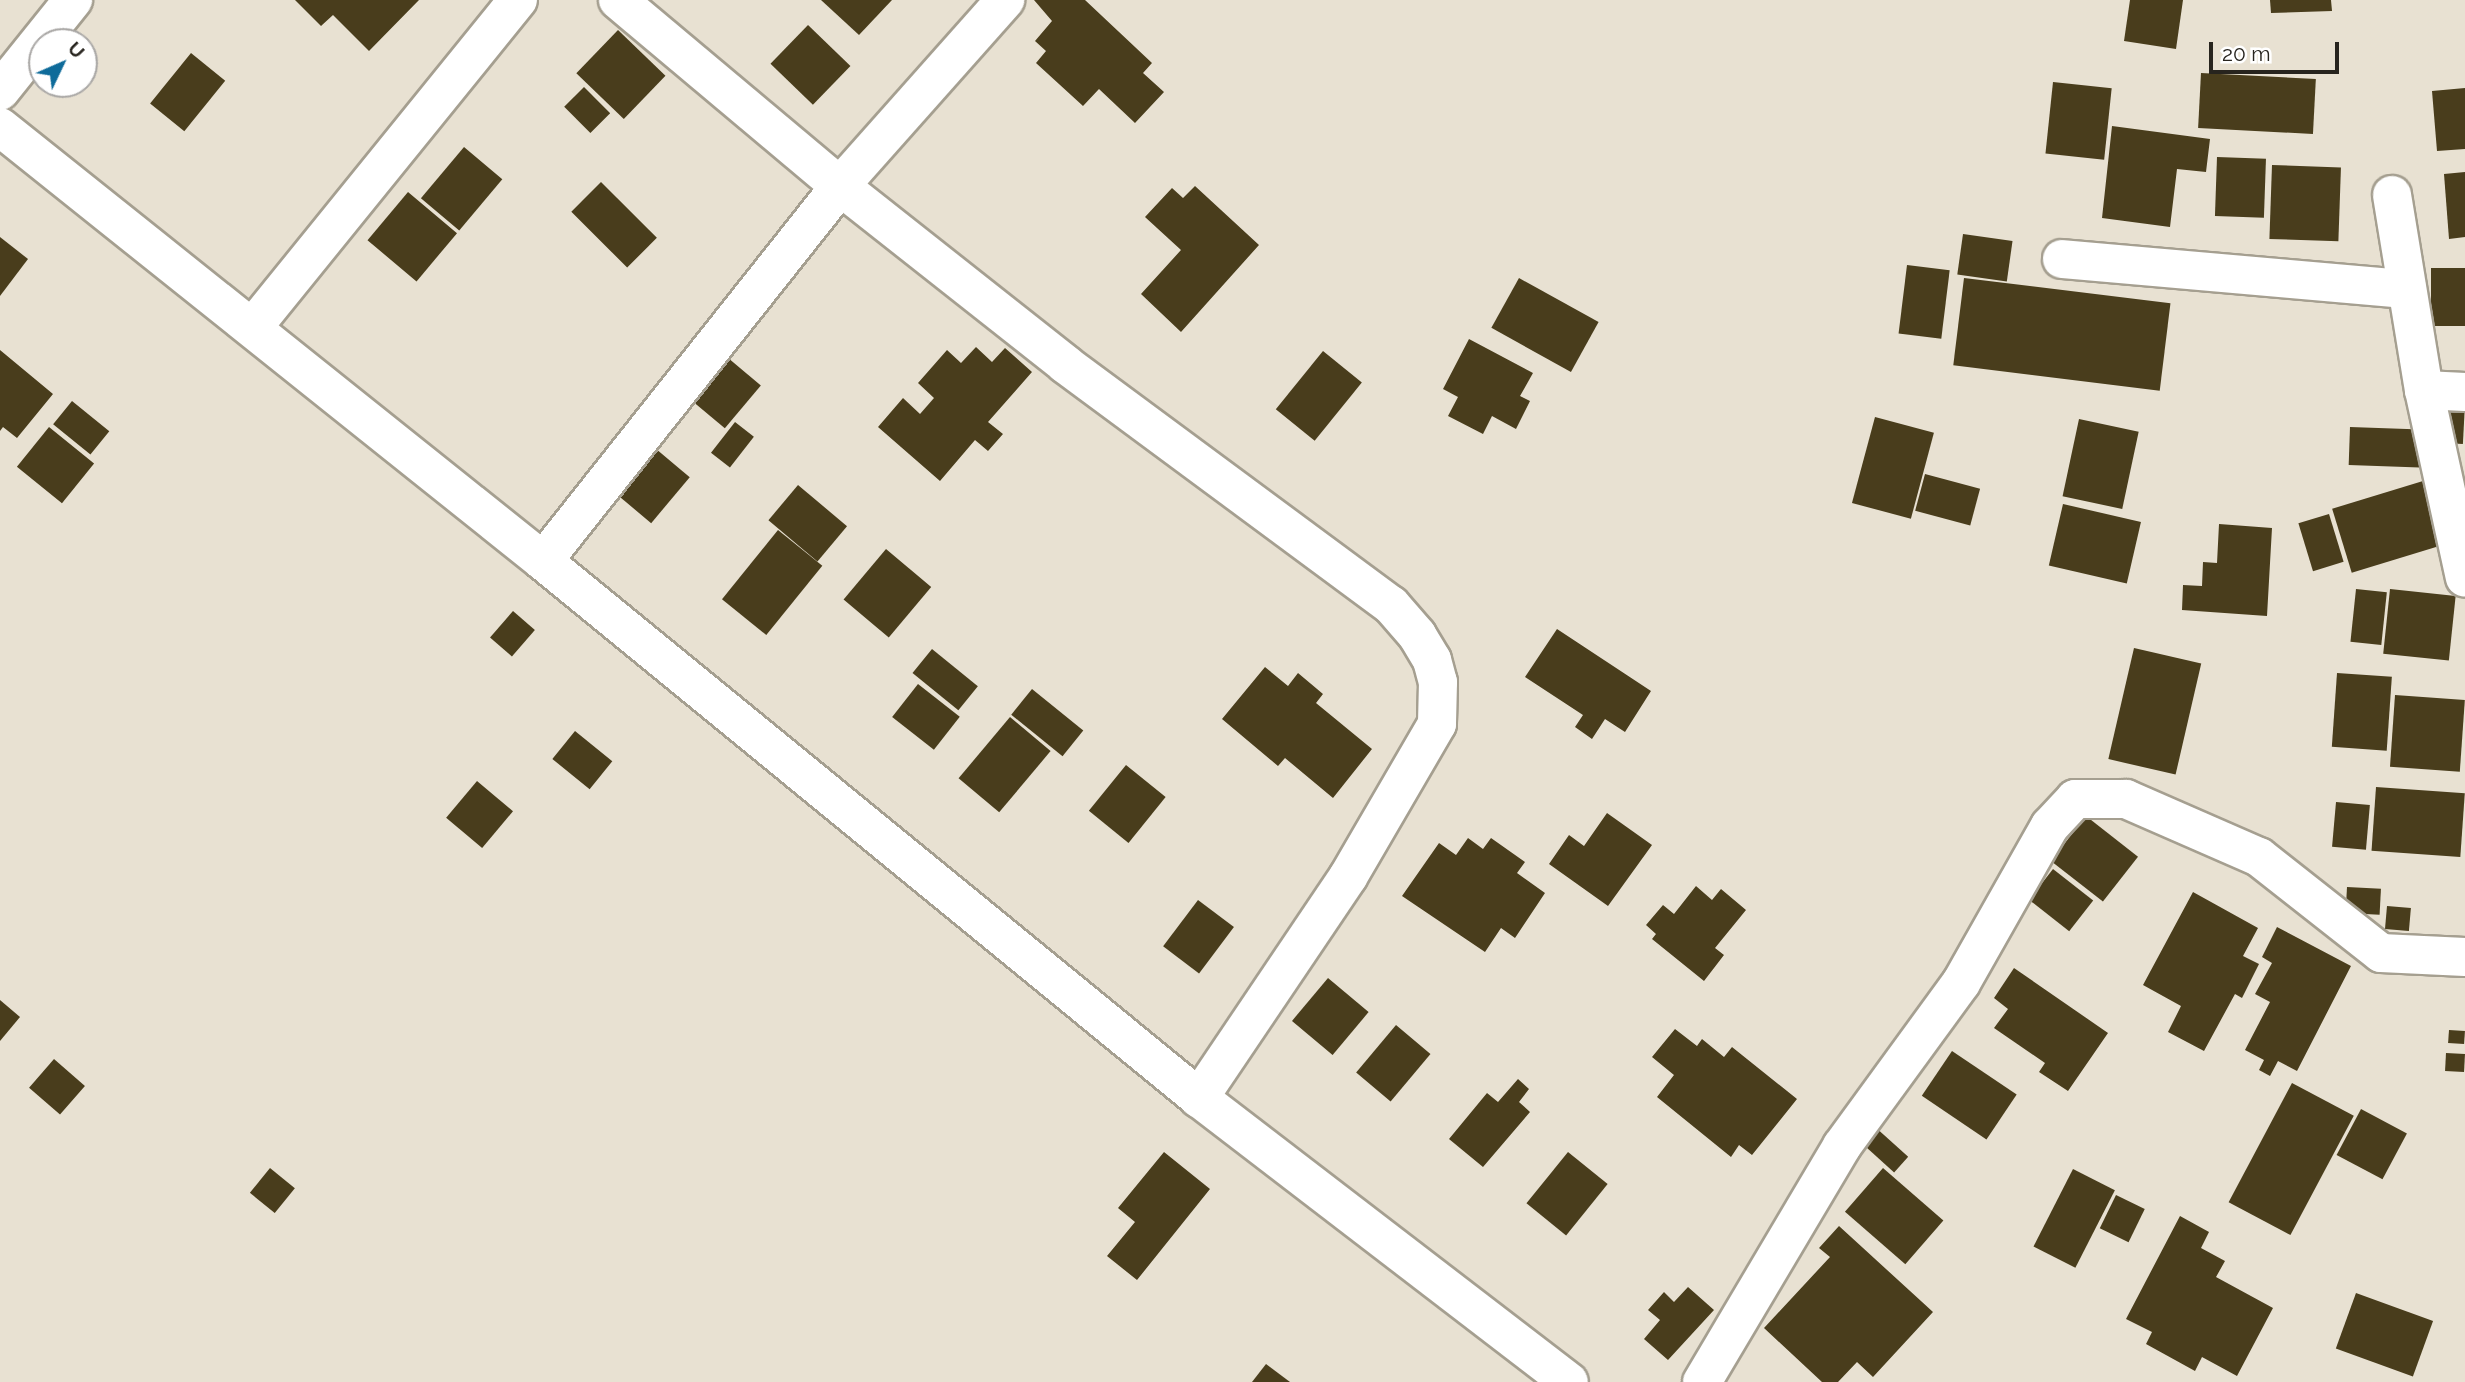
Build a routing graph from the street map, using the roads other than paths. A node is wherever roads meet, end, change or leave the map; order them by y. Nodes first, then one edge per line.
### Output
1 (74, 0) edge
2 (518, 0) edge
3 (618, 0) edge
4 (1005, 0) edge
5 (0, 91) edge
6 (0, 127) edge
7 (840, 186) junction
8 (2392, 195) dead end
9 (2062, 259) dead end
10 (2407, 289) junction
11 (253, 327) junction
12 (2424, 390) junction
13 (2465, 392) edge
14 (543, 561) junction
15 (2465, 578) edge
16 (2465, 957) edge
17 (1199, 1098) junction
18 (1569, 1382) edge
19 (1702, 1382) edge

1 - 5 street
2 - 11 street
3 - 7 street
4 - 7 street
6 - 11 street
7 - 14 street
7 - 17 street
8 - 10 street
9 - 10 street
10 - 12 street
11 - 14 street
12 - 13 street
12 - 15 street
14 - 17 street
16 - 19 street
17 - 18 street

